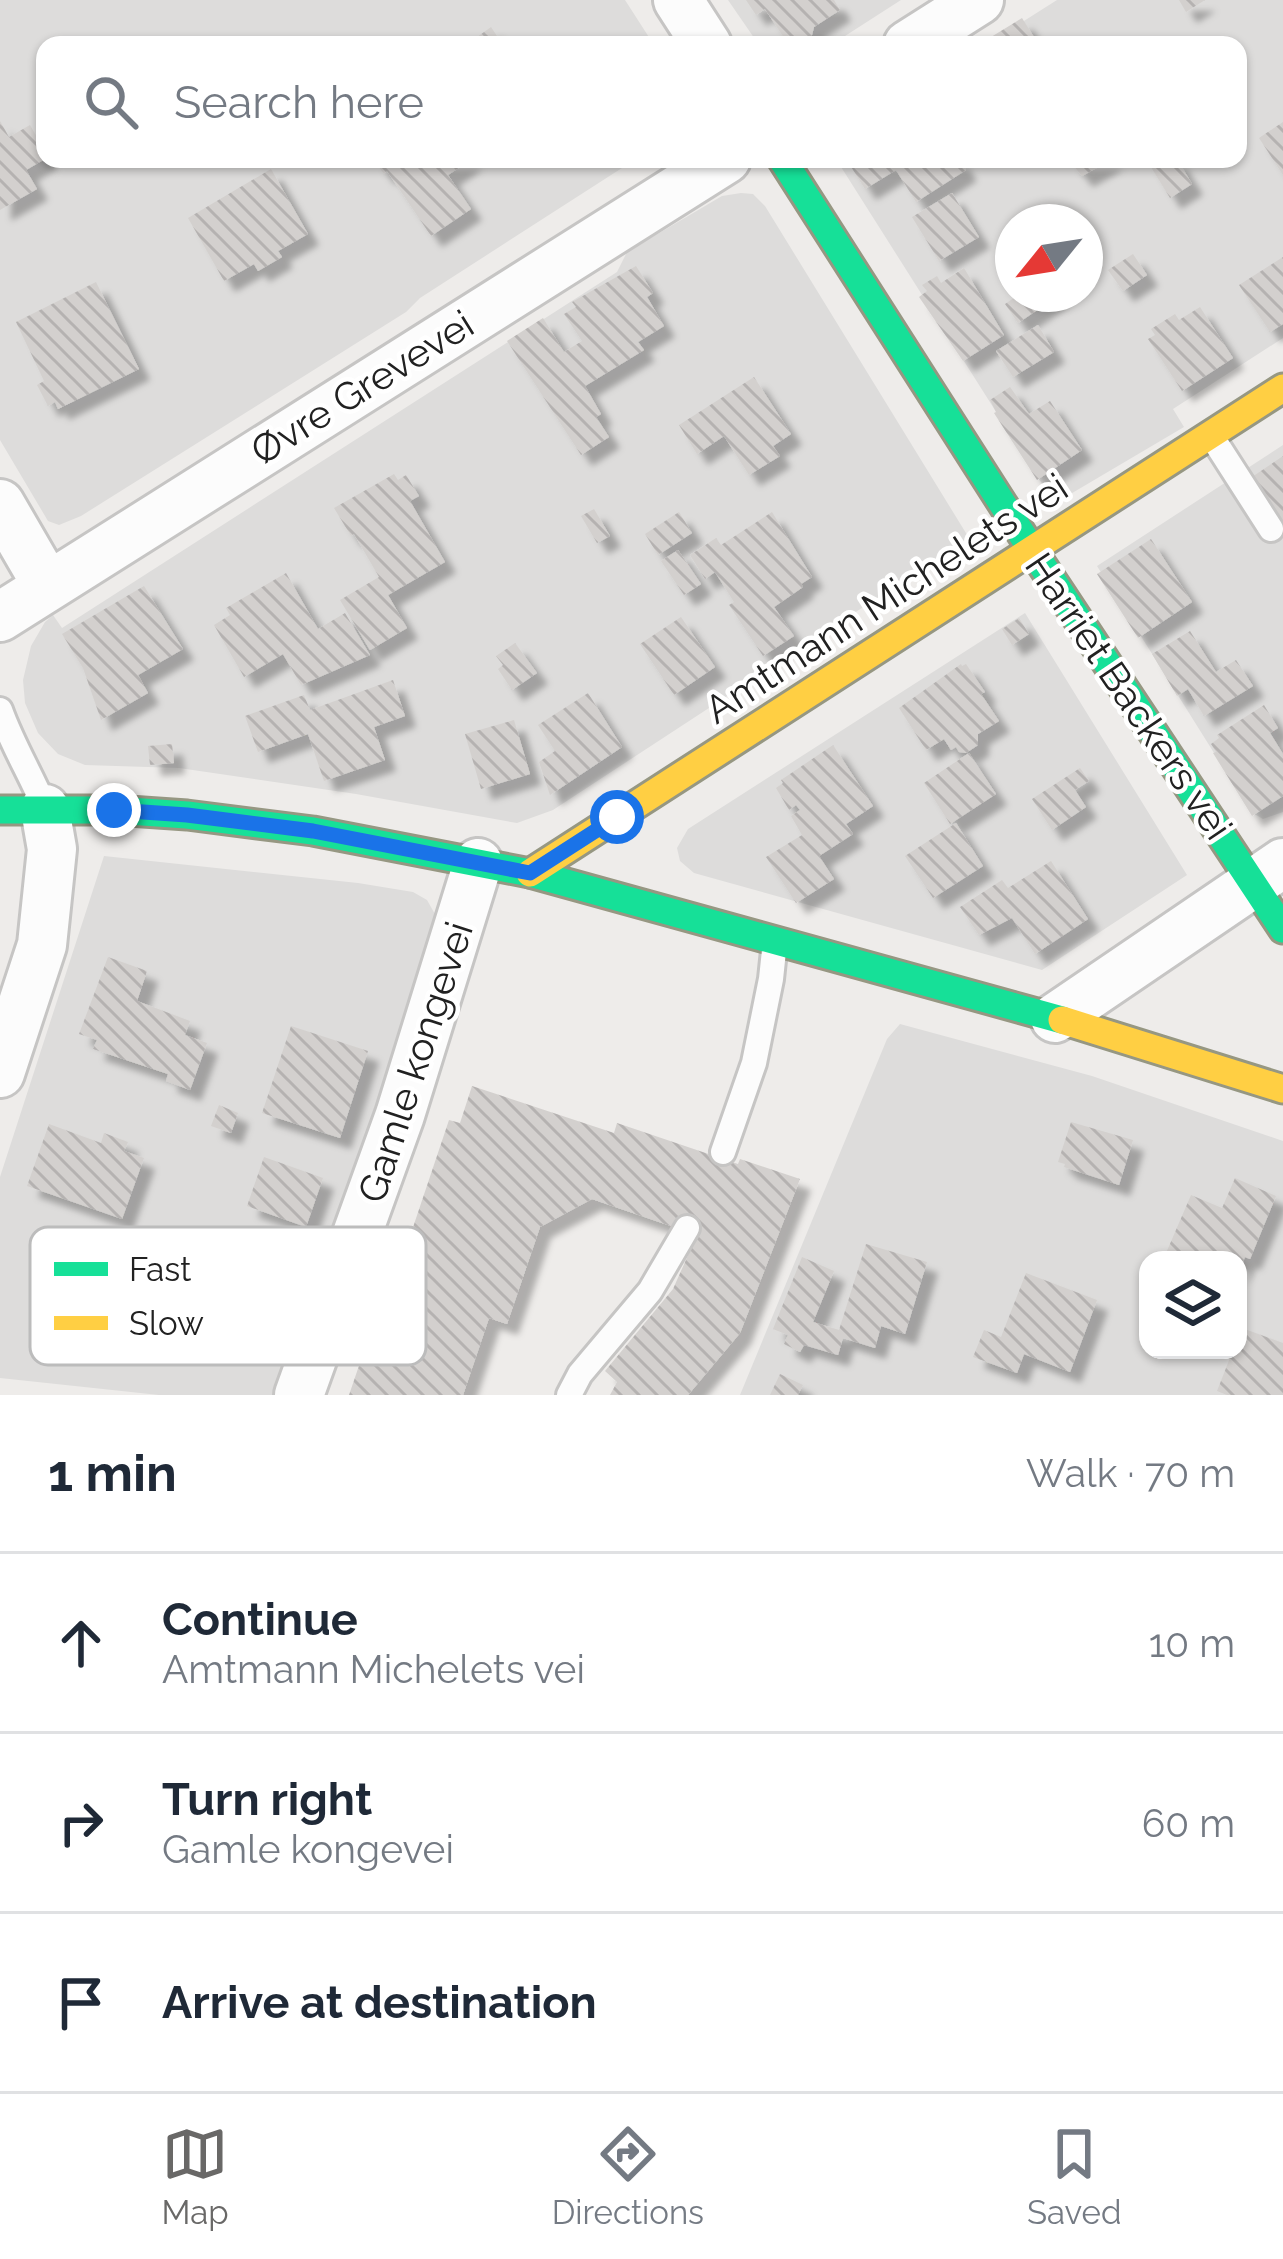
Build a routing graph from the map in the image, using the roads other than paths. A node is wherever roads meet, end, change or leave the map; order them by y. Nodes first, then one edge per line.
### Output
1 (678, 0) edge
2 (979, 0) edge
3 (700, 36) edge
4 (922, 36) edge
5 (712, 168) edge
6 (788, 168) edge
7 (1283, 388) edge
8 (1210, 435) junction
9 (0, 504) edge
10 (1270, 529) dead end
11 (1032, 550) junction
12 (47, 585) junction
13 (1, 616) edge
14 (0, 627) edge
15 (1148, 668) dead end
16 (1122, 686) junction
17 (0, 710) edge
18 (22, 809) edge
19 (478, 863) junction
20 (1268, 872) edge
21 (530, 873) junction
22 (1283, 929) edge
23 (775, 939) junction
24 (1055, 1018) junction
25 (0, 1073) edge
26 (1283, 1089) edge
27 (723, 1153) dead end
28 (359, 1227) edge
29 (687, 1228) dead end
30 (310, 1365) edge
31 (299, 1395) edge
32 (569, 1395) edge

1 - 3 street
2 - 4 street
5 - 12 street, Øvre Grevevei
6 - 11 street, Harriet Backers vei
7 - 8 street, Amtmann Michelets vei
8 - 10 lane
8 - 11 street, Amtmann Michelets vei
9 - 12 street
11 - 16 street, Harriet Backers vei
11 - 21 street, Amtmann Michelets vei
12 - 13 street, Øvre Grevevei
13 - 14 lane
15 - 16 lane
16 - 20 street, Harriet Backers vei
17 - 18 lane
18 - 19 street
18 - 25 street
19 - 21 street
19 - 28 street, Gamle kongevei
20 - 22 street, Harriet Backers vei
20 - 24 street
21 - 23 street
23 - 24 street
23 - 27 lane
24 - 26 street
29 - 32 lane
30 - 31 street, Gamle kongevei

